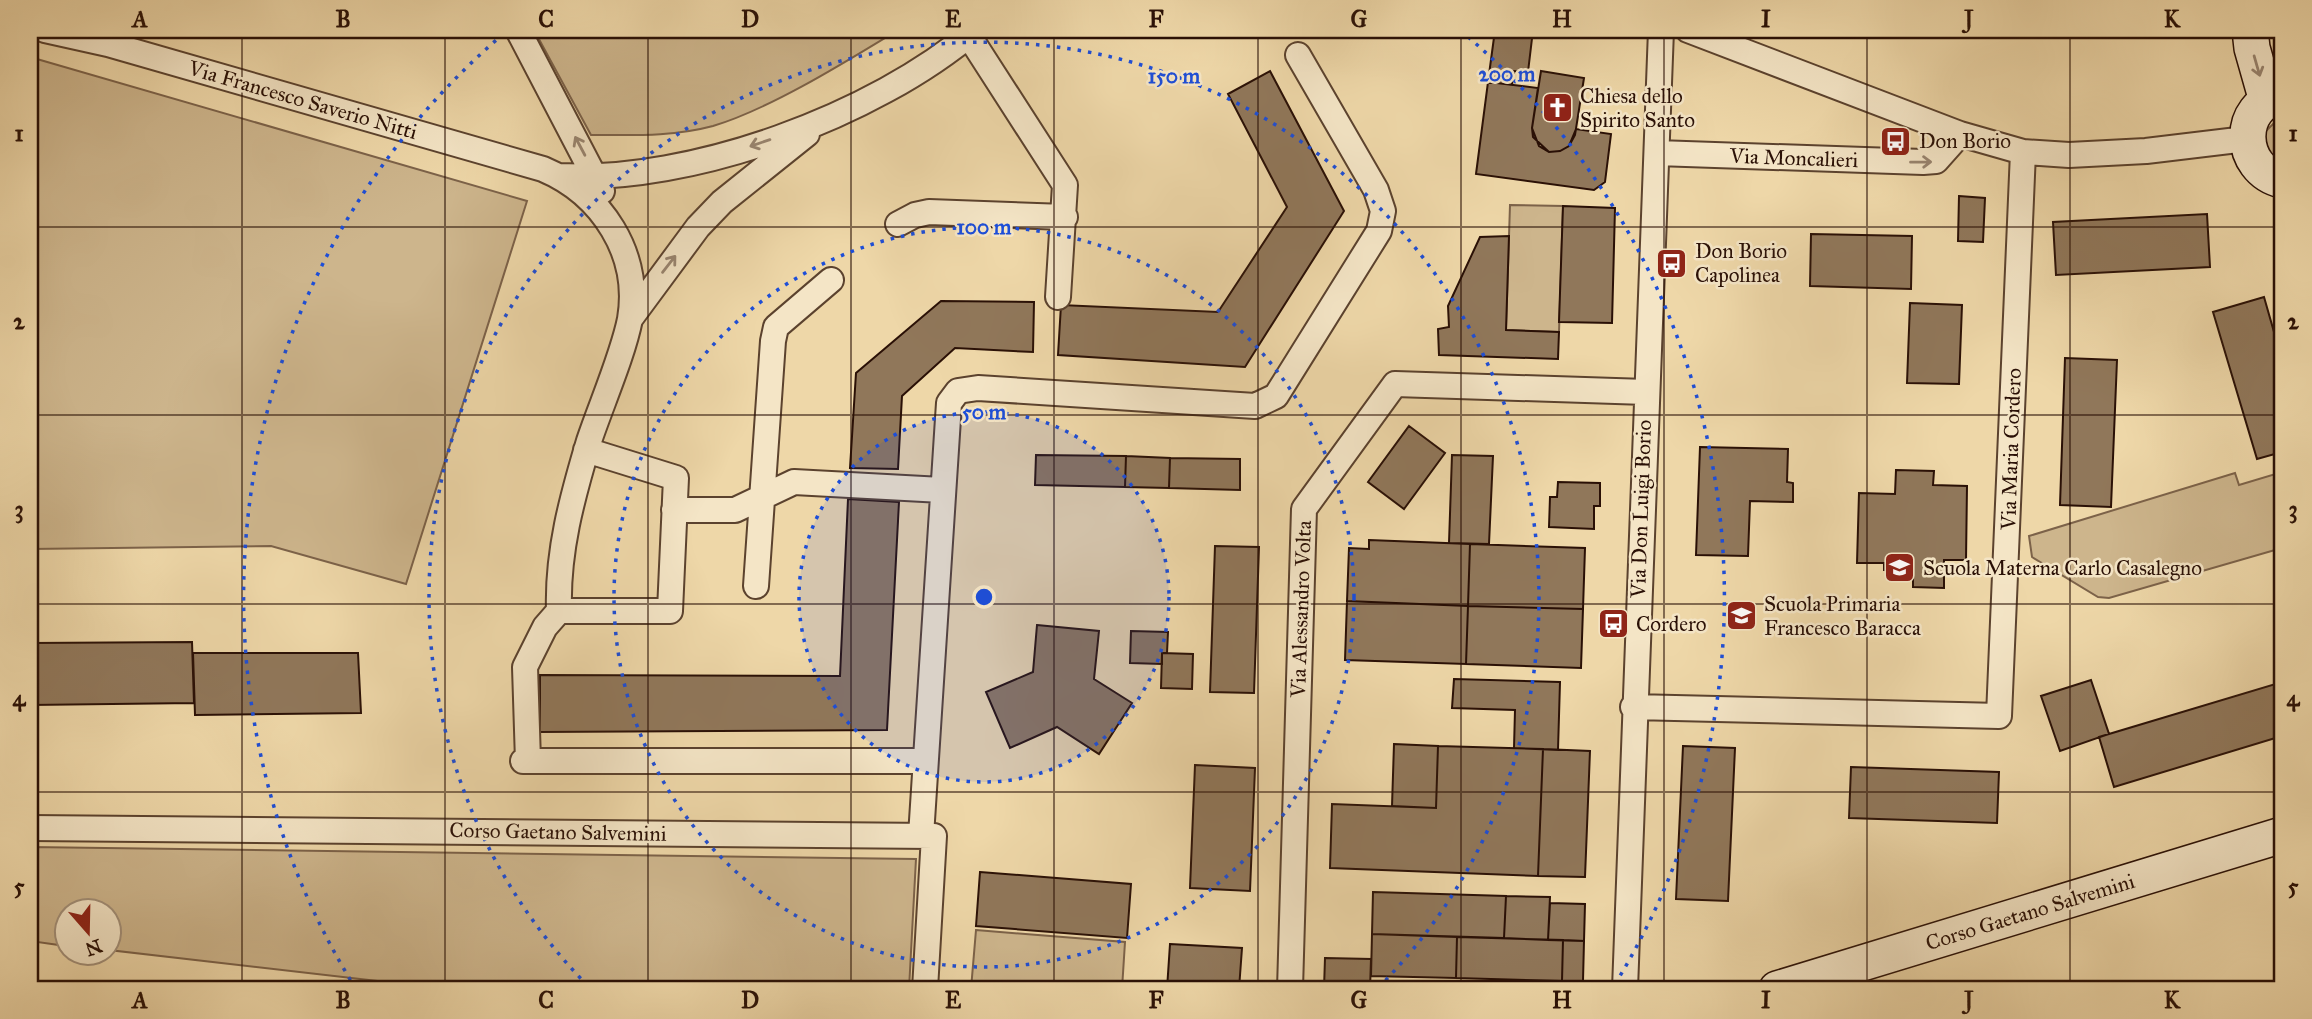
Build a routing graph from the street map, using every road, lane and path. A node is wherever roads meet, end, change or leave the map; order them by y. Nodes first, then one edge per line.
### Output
1 (45, 30) edge
2 (518, 30) edge
3 (1661, 30) edge
4 (1688, 30) edge
5 (2250, 30) edge
6 (972, 33) edge
7 (1732, 38) edge
8 (1298, 54) dead end
9 (2274, 98) edge
10 (824, 120) junction
11 (1960, 134) junction
12 (2246, 139) junction
13 (2023, 152) junction
14 (1657, 153) junction
15 (559, 176) junction
16 (598, 178) junction
17 (2279, 186) edge
18 (1065, 217) junction
19 (898, 224) dead end
20 (615, 232) junction
21 (831, 280) dead end
22 (1058, 297) dead end
23 (629, 320) junction
24 (1646, 392) junction
25 (586, 450) junction
26 (942, 490) junction
27 (763, 497) junction
28 (674, 510) junction
29 (756, 586) dead end
30 (559, 611) junction
31 (1633, 707) junction
32 (923, 761) junction
33 (30, 828) edge
34 (2282, 835) edge
35 (921, 836) junction
36 (925, 989) edge
37 (1290, 989) edge
38 (1625, 989) edge
39 (1777, 989) edge

1 - 15 street, Via Francesco Saverio Nitti
16 -> 2 street
3 - 14 street, Via Don Luigi Borio
4 - 7 street
5 -> 9 street
6 - 10 street, Via Francesco Saverio Nitti
6 - 18 street
7 - 11 street
8 - 26 street
9 - 12 street
10 -> 16 street, Via Francesco Saverio Nitti
23 -> 10 street, Via Francesco Saverio Nitti
11 - 13 street
14 -> 11 street, Via Moncalieri
12 - 13 street
12 - 17 street
13 - 31 street, Via Maria Cordero
14 - 24 street, Via Don Luigi Borio
15 - 16 street, Via Francesco Saverio Nitti
15 - 20 street, Via Francesco Saverio Nitti
16 - 20 street
18 - 19 street
18 - 22 street
20 - 23 street, Via Francesco Saverio Nitti
21 - 27 street
23 - 25 street, Via Francesco Saverio Nitti
24 - 31 street, Via Don Luigi Borio
24 - 37 street, Via Alessandro Volta
25 - 28 street
25 - 30 street, Via Francesco Saverio Nitti
26 - 27 street
26 - 32 street
27 - 28 street
27 - 29 street
28 - 30 street
30 - 32 street
31 - 38 street, Via Don Luigi Borio
32 - 35 street
33 - 35 street, Corso Gaetano Salvemini
34 - 39 street, Corso Gaetano Salvemini
35 - 36 street

